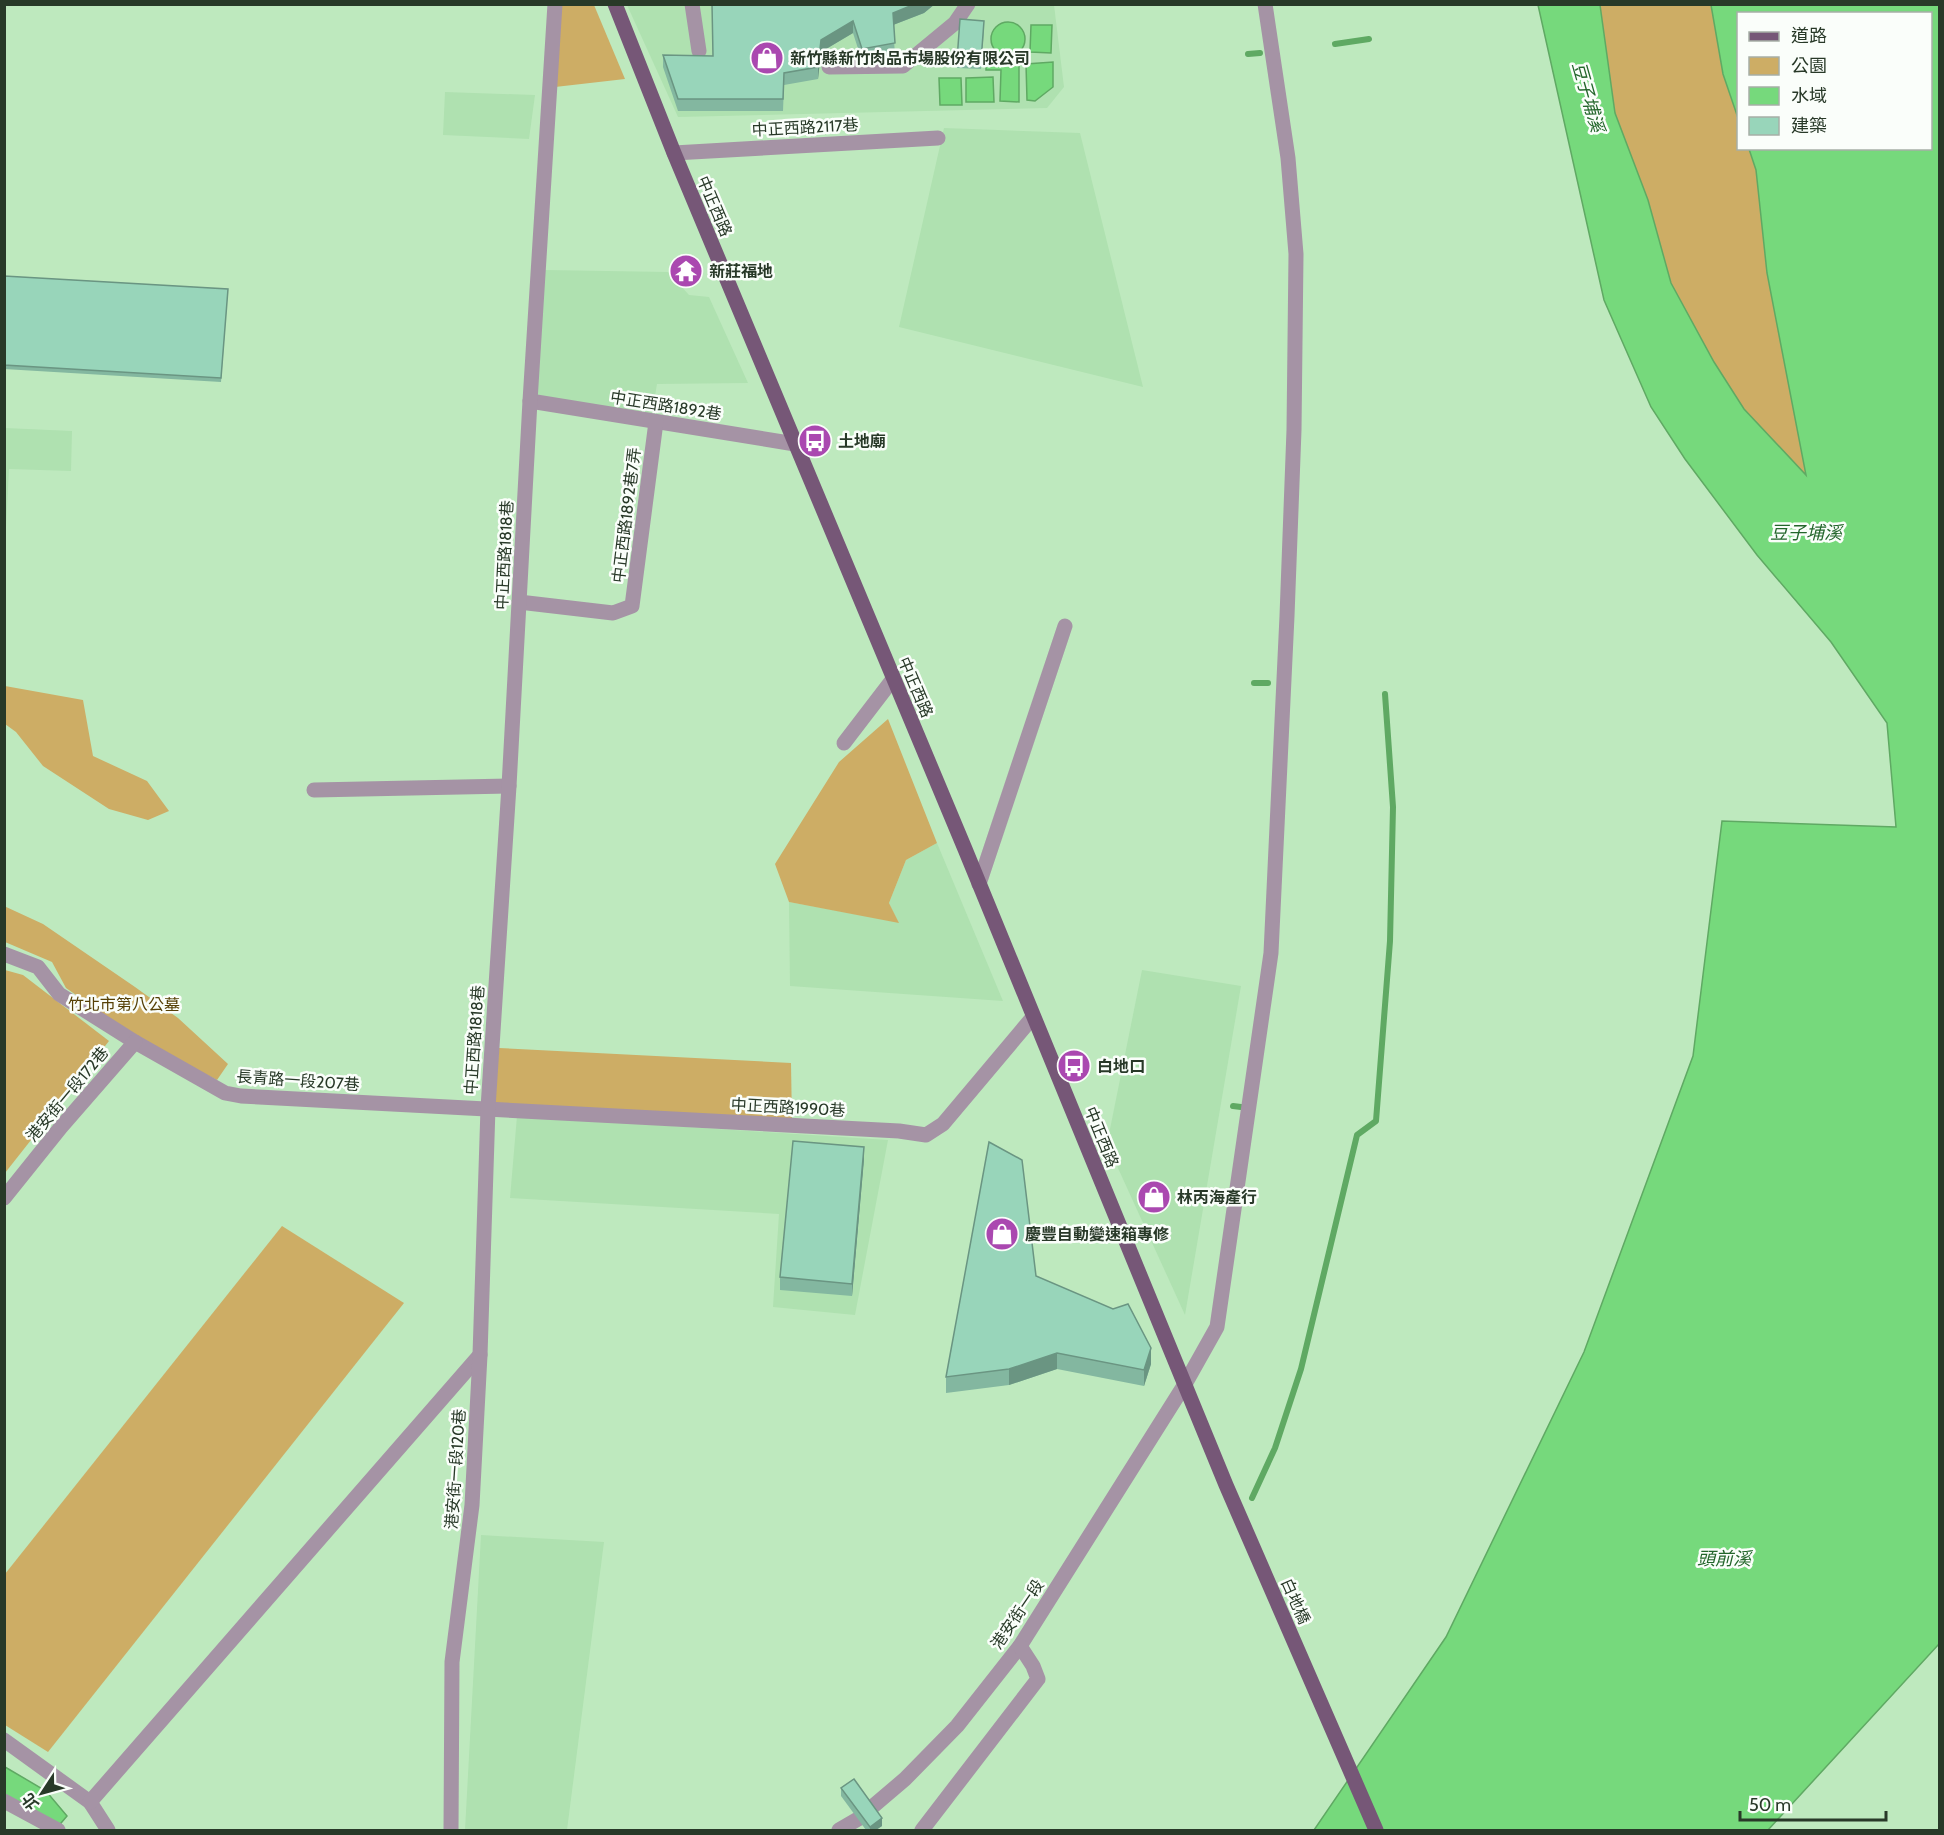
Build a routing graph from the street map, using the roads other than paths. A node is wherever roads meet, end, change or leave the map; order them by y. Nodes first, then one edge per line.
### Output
1 (555, 4) edge
2 (615, 4) edge
3 (692, 4) edge
4 (968, 4) edge
5 (1265, 4) edge
6 (699, 51) dead end
7 (829, 68) dead end
8 (938, 138) dead end
9 (674, 153) junction
10 (530, 401) junction
11 (656, 422) junction
12 (795, 444) junction
13 (519, 602) junction
14 (1065, 627) dead end
15 (893, 679) junction
16 (844, 743) dead end
17 (509, 786) junction
18 (314, 790) dead end
19 (979, 884) junction
20 (4, 954) edge
21 (1033, 1017) junction
22 (135, 1042) junction
23 (488, 1108) junction
24 (4, 1198) edge
25 (480, 1355) junction
26 (1185, 1384) junction
27 (1020, 1646) junction
28 (4, 1740) edge
29 (4, 1801) edge
30 (90, 1802) junction
31 (58, 1830) edge
32 (108, 1830) edge
33 (451, 1830) edge
34 (839, 1830) edge
35 (922, 1830) edge
36 (1376, 1830) edge

1 - 10 street, 中正西路1818巷
2 - 9 main road, 中正西路
3 - 6 street
4 - 7 street
5 - 26 street, 港安街一段
8 - 9 street, 中正西路2117巷
9 - 12 main road, 中正西路
10 - 11 street, 中正西路1892巷
10 - 13 street, 中正西路1818巷
11 - 12 street, 中正西路1892巷
11 - 13 street, 中正西路1892巷7弄
12 - 15 main road, 中正西路
13 - 17 street, 中正西路1818巷
14 - 19 street
15 - 16 street
15 - 19 main road, 中正西路
17 - 18 street
17 - 23 street, 中正西路1818巷
19 - 21 main road, 中正西路
20 - 22 street, 長青路一段207巷
21 - 23 street, 中正西路1990巷
21 - 26 main road, 中正西路
22 - 23 street, 長青路一段207巷
22 - 24 street, 港安街一段172巷
23 - 25 street, 港安街一段120巷
25 - 30 street
25 - 33 street, 港安街一段120巷
26 - 27 street, 港安街一段
26 - 36 main road, 白地橋
27 - 34 street, 港安街一段
27 - 35 street
28 - 30 street
29 - 31 street
30 - 32 street

